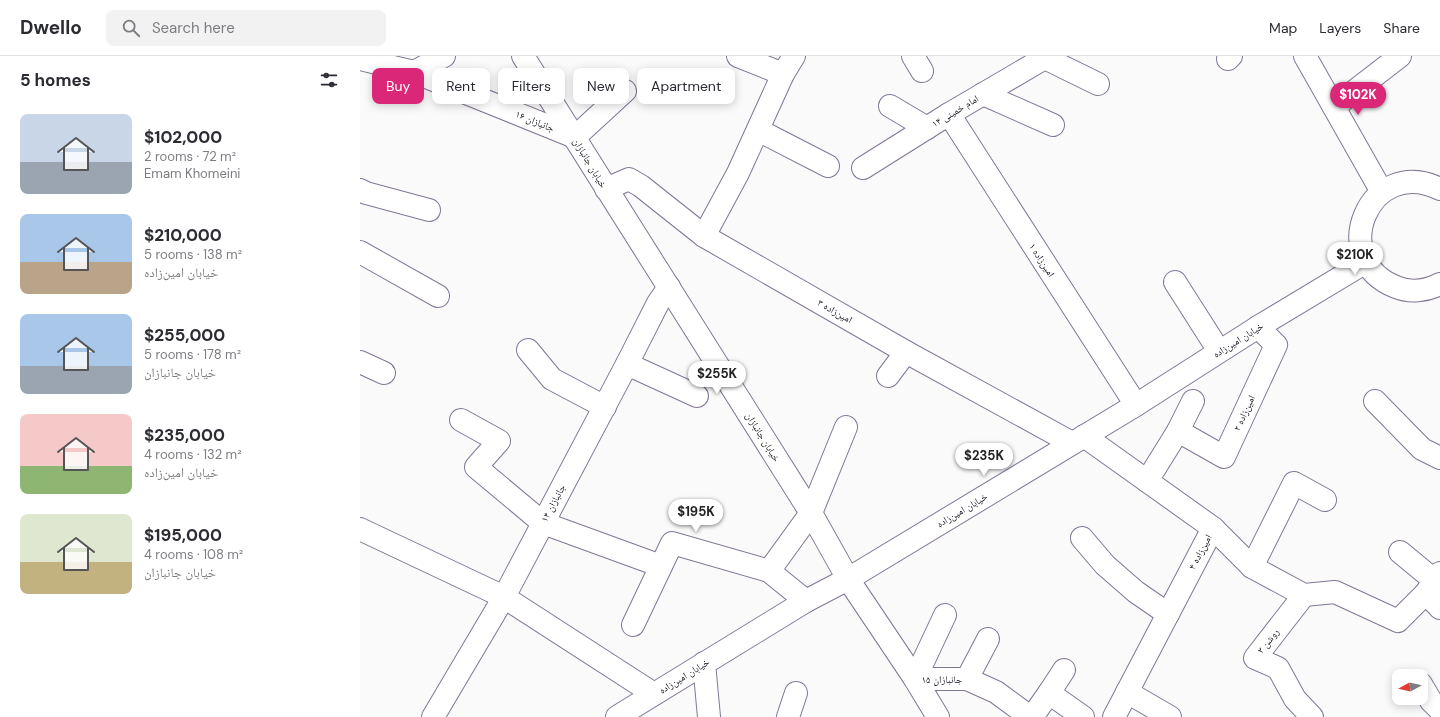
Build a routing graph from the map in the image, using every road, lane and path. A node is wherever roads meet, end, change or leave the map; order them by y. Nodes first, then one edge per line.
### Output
1 (444, 56) edge
2 (523, 56) edge
3 (738, 56) edge
4 (1305, 56) edge
5 (1400, 56) edge
6 (1046, 57) edge
7 (360, 58) edge
8 (789, 65) edge
9 (399, 68) edge
10 (422, 68) edge
11 (424, 76) edge
12 (1098, 84) dead end
13 (983, 94) junction
14 (611, 104) edge
15 (890, 106) dead end
16 (1334, 107) junction
17 (949, 114) junction
18 (1053, 125) dead end
19 (927, 128) junction
20 (758, 130) junction
21 (575, 137) junction
22 (828, 166) dead end
23 (863, 168) dead end
24 (606, 189) junction
25 (1440, 189) edge
26 (360, 190) edge
27 (1382, 192) junction
28 (429, 210) dead end
29 (704, 236) junction
30 (360, 252) edge
31 (1366, 262) junction
32 (1175, 282) dead end
33 (1440, 284) edge
34 (669, 287) junction
35 (438, 296) dead end
36 (1258, 327) junction
37 (528, 350) dead end
38 (906, 352) junction
39 (1219, 352) junction
40 (360, 362) edge
41 (627, 364) junction
42 (384, 373) dead end
43 (888, 376) dead end
44 (697, 396) dead end
45 (1374, 401) dead end
46 (1193, 402) dead end
47 (1136, 405) junction
48 (605, 407) junction
49 (461, 420) dead end
50 (846, 427) dead end
51 (1178, 431) junction
52 (1078, 440) junction
53 (1440, 458) edge
54 (1147, 481) junction
55 (1325, 500) dead end
56 (811, 513) junction
57 (543, 523) junction
58 (1213, 528) junction
59 (360, 529) edge
60 (1082, 538) dead end
61 (1400, 552) dead end
62 (661, 566) junction
63 (1252, 567) junction
64 (769, 571) junction
65 (848, 579) junction
66 (1435, 589) edge
67 (1304, 595) junction
68 (504, 597) junction
69 (806, 601) junction
70 (1168, 614) junction
71 (945, 615) dead end
72 (633, 625) dead end
73 (988, 639) dead end
74 (704, 663) junction
75 (1064, 670) dead end
76 (915, 679) junction
77 (967, 679) junction
78 (1127, 692) junction
79 (796, 693) dead end
80 (1049, 693) junction
81 (654, 694) junction
82 (1428, 696) edge
83 (1440, 710) edge
84 (433, 717) edge
85 (617, 717) edge
86 (708, 717) edge
87 (788, 717) edge
88 (938, 717) edge
89 (1031, 717) edge
90 (1083, 717) edge
91 (1114, 717) edge
92 (1170, 717) edge
93 (1312, 717) edge

1 - 10 street
2 - 21 street, خیابان جانبازان
3 - 8 street
4 - 16 street
5 - 16 street
6 - 12 street
6 - 13 street, امام خمینی ۱۴
7 - 9 street, جانبازان ۱۶
8 - 20 street
11 - 21 street, جانبازان ۱۶
13 - 17 street, امام خمینی ۱۴
13 - 18 street
14 - 21 street
15 - 19 street
16 - 27 street
17 - 19 street, امام خمینی ۱۴
17 - 47 street, امین‌زاده ۱
19 - 23 street, امام خمینی ۱۴
20 - 22 street
20 - 29 street
21 - 24 street, خیابان جانبازان
24 - 29 street, امین‌زاده ۳
24 - 34 street, خیابان جانبازان
25 - 27 street
26 - 28 street
27 - 31 street
29 - 38 street, امین‌زاده ۳
30 - 35 street
31 - 33 street
31 - 36 street, خیابان امین‌زاده
32 - 39 street
34 - 41 street, جانبازان ۱۴
34 - 56 street, خیابان جانبازان
36 - 39 street, خیابان امین‌زاده
36 - 51 street, امین‌زاده ۲
37 - 48 street
38 - 43 street
38 - 52 street, امین‌زاده ۳
39 - 47 street, خیابان امین‌زاده
40 - 42 street
41 - 44 street
41 - 48 street, جانبازان ۱۴
45 - 53 street
46 - 51 street
47 - 52 street, خیابان امین‌زاده
48 - 57 street, جانبازان ۱۴
49 - 57 street
50 - 56 street
51 - 54 street
52 - 54 street, امین‌زاده ۴
52 - 65 street, خیابان امین‌زاده
54 - 58 street, امین‌زاده ۴
55 - 63 street
56 - 64 street
56 - 65 street, خیابان جانبازان
57 - 62 street
57 - 68 street, جانبازان ۱۴
58 - 63 street
58 - 70 street, امین‌زاده ۴
59 - 68 street
60 - 70 street
61 - 66 street
62 - 64 street
62 - 72 street
63 - 67 street
64 - 69 street
65 - 69 street, خیابان امین‌زاده
65 - 76 street, خیابان جانبازان
66 - 67 street
67 - 93 street, روشن ۳
68 - 81 street
68 - 84 street, جانبازان ۱۴
69 - 74 street, خیابان امین‌زاده
70 - 78 street, امین‌زاده ۴
71 - 76 street
73 - 77 street
74 - 81 street, خیابان امین‌زاده
74 - 86 street
75 - 80 street
76 - 77 street, جانبازان ۱۵
76 - 88 street, خیابان جانبازان
77 - 89 street, جانبازان ۱۵
78 - 91 street, امین‌زاده ۴
78 - 92 street
79 - 87 street
80 - 89 street
80 - 90 street
81 - 85 street, خیابان امین‌زاده
82 - 83 street

